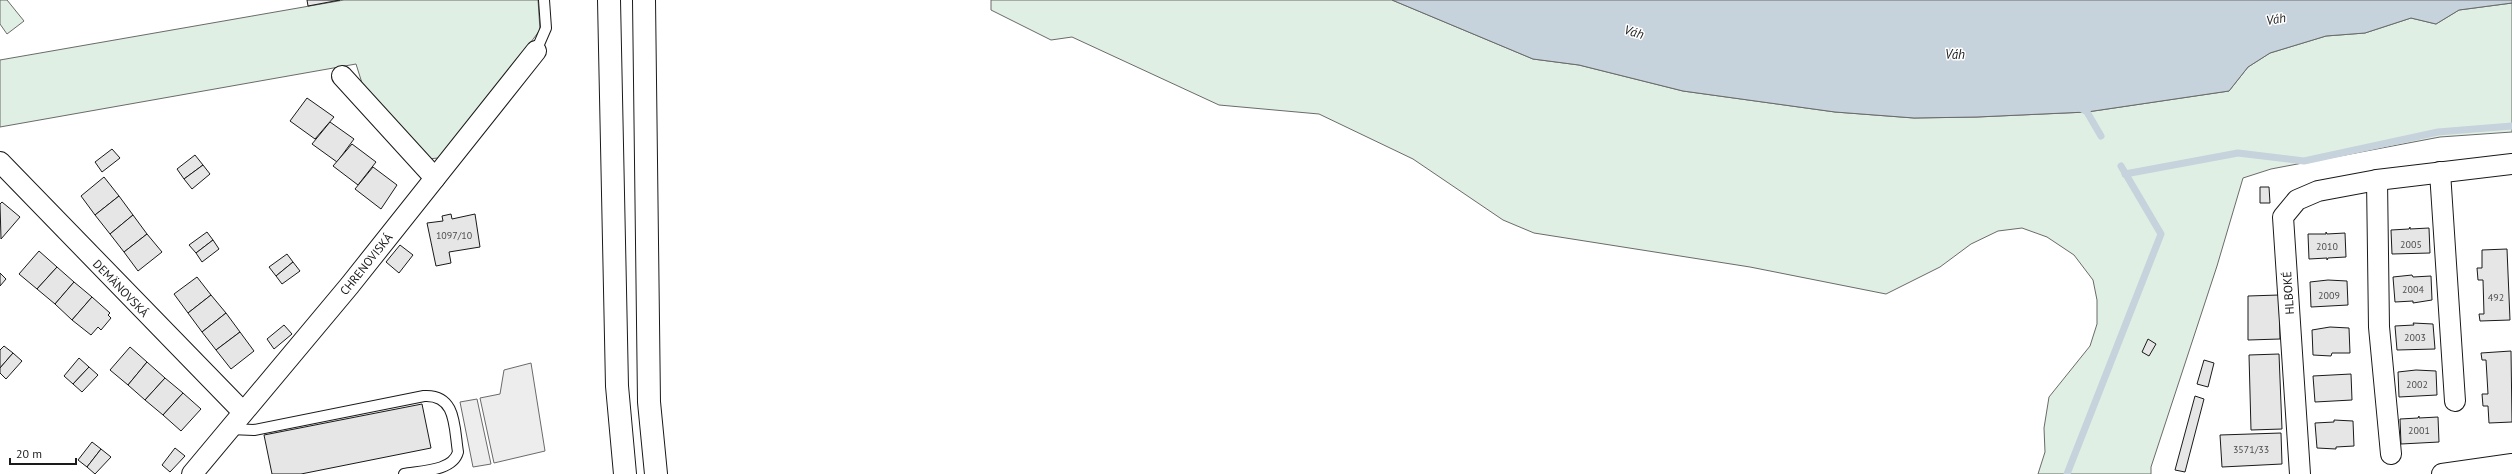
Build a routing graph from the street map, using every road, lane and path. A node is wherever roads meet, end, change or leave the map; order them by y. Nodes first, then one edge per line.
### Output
1 (544, 0) edge
2 (609, 0) edge
3 (644, 0) edge
4 (536, 51) joint
5 (342, 76) dead end
6 (0, 162) edge
7 (2512, 164) edge
8 (2440, 172) junction
9 (435, 178) junction
10 (2377, 180) junction
11 (2455, 401) dead end
12 (243, 412) junction
13 (229, 429) junction
14 (2391, 454) dead end
15 (2512, 467) edge
16 (192, 474) edge
17 (404, 474) edge
18 (624, 474) edge
19 (656, 474) edge
20 (2300, 474) edge
21 (2442, 474) edge

1 - 4 lane
2 - 18 main road
3 - 19 main road
4 - 9 street, CHRENOVISKÁ
5 - 9 street
6 - 12 street, DEMÄNOVSKÁ
7 - 8 street, HLBOKÉ
8 - 10 street, HLBOKÉ
8 - 11 street
9 - 12 street, CHRENOVISKÁ
10 - 14 street
10 - 20 street, HLBOKÉ
12 - 13 street, CHRENOVISKÁ
13 - 16 street, CHRENOVISKÁ
13 - 17 lane
15 - 21 street

